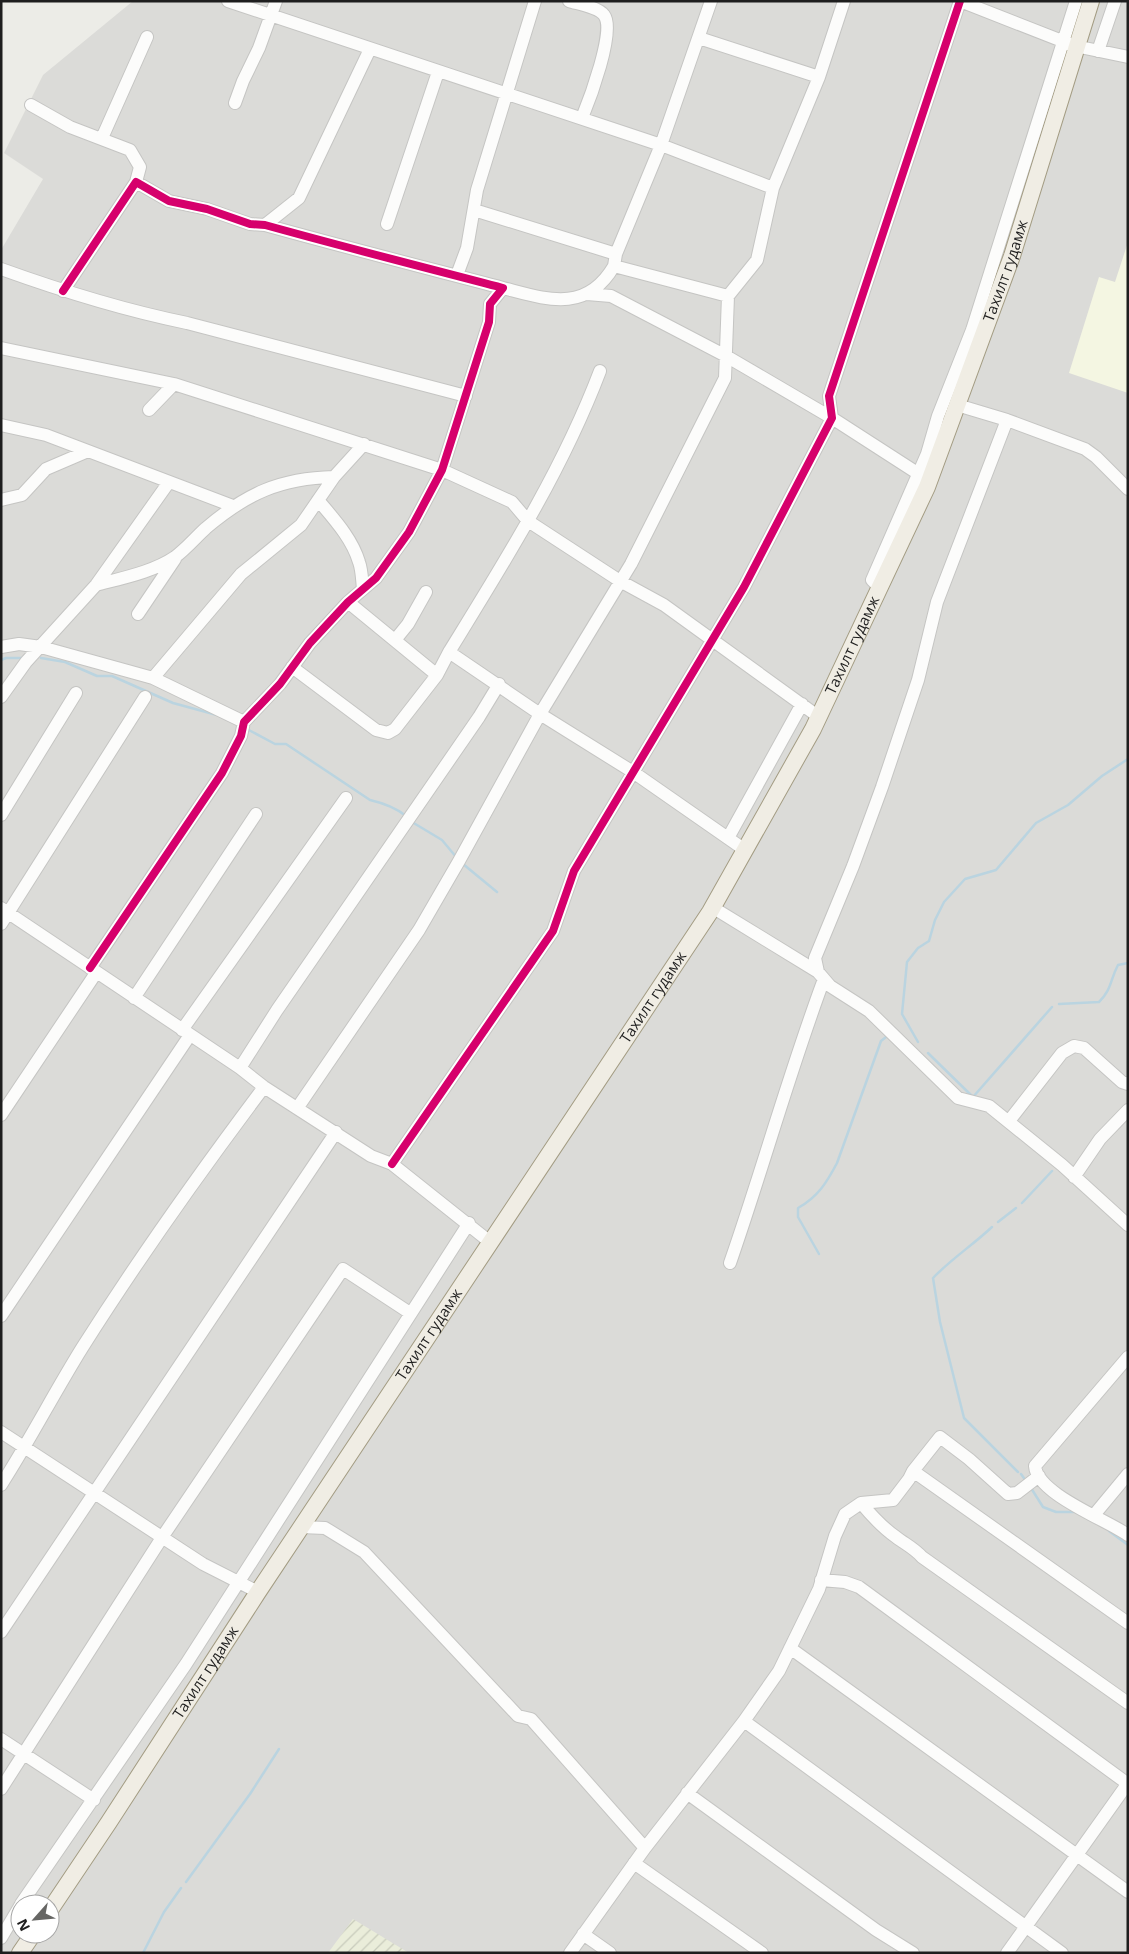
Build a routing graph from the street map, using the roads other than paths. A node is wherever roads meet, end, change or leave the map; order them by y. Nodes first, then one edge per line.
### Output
1 (228, 1) edge
2 (276, 1) edge
3 (535, 1) edge
4 (568, 1) edge
5 (711, 1) edge
6 (844, 1) edge
7 (960, 1) edge
8 (1076, 1) edge
9 (1091, 1) edge
10 (1115, 1) edge
11 (270, 15) junction
12 (147, 37) dead end
13 (699, 38) junction
14 (1069, 43) junction
15 (370, 49) junction
16 (1098, 51) junction
17 (1128, 56) edge
18 (438, 72) junction
19 (819, 77) junction
20 (507, 95) junction
21 (235, 104) dead end
22 (31, 105) dead end
23 (582, 118) junction
24 (102, 138) junction
25 (661, 145) junction
26 (136, 182) junction
27 (773, 188) junction
28 (474, 210) junction
29 (387, 224) dead end
30 (265, 225) junction
31 (1005, 252) junction
32 (616, 260) junction
33 (1, 270) edge
34 (457, 275) junction
35 (503, 288) junction
36 (63, 292) junction
37 (587, 294) junction
38 (728, 296) junction
39 (1, 348) edge
40 (726, 356) junction
41 (600, 371) dead end
42 (174, 384) junction
43 (466, 396) junction
44 (958, 405) junction
45 (149, 410) dead end
46 (832, 418) junction
47 (1007, 420) junction
48 (1, 425) edge
49 (364, 444) junction
50 (88, 451) junction
51 (442, 470) junction
52 (334, 477) junction
53 (924, 477) junction
54 (169, 482) junction
55 (1128, 489) edge
56 (1, 500) edge
57 (318, 500) junction
58 (233, 506) junction
59 (528, 521) junction
60 (176, 556) junction
61 (620, 581) junction
62 (96, 585) junction
63 (363, 589) junction
64 (426, 592) dead end
65 (348, 602) junction
66 (138, 614) dead end
67 (395, 640) junction
68 (712, 641) junction
69 (1, 647) edge
70 (41, 647) junction
71 (450, 652) junction
72 (292, 667) junction
73 (437, 674) junction
74 (152, 678) junction
75 (499, 684) junction
76 (76, 693) dead end
77 (1, 697) edge
78 (145, 697) dead end
79 (802, 704) junction
80 (540, 714) junction
81 (818, 717) junction
82 (244, 722) junction
83 (633, 772) junction
84 (346, 798) dead end
85 (256, 814) dead end
86 (1, 815) edge
87 (728, 838) junction
88 (744, 850) junction
89 (712, 907) junction
90 (5, 910) edge
91 (1, 924) edge
92 (93, 971) junction
93 (821, 976) junction
94 (134, 998) junction
95 (186, 1032) junction
96 (240, 1068) junction
97 (1128, 1084) edge
98 (264, 1087) junction
99 (298, 1107) junction
100 (1128, 1110) edge
101 (1, 1115) edge
102 (1009, 1121) junction
103 (336, 1132) junction
104 (392, 1164) junction
105 (1074, 1177) junction
106 (469, 1224) junction
107 (1128, 1225) edge
108 (490, 1242) junction
109 (730, 1263) dead end
110 (410, 1313) junction
111 (1, 1316) edge
112 (1128, 1357) edge
113 (1, 1432) edge
114 (25, 1448) junction
115 (913, 1471) junction
116 (1128, 1474) edge
117 (1039, 1476) junction
118 (1, 1485) edge
119 (96, 1492) junction
120 (861, 1503) junction
121 (1094, 1515) junction
122 (301, 1527) junction
123 (1128, 1535) edge
124 (163, 1536) junction
125 (821, 1580) junction
126 (240, 1581) junction
127 (258, 1592) junction
128 (1128, 1624) edge
129 (1, 1632) edge
130 (790, 1648) junction
131 (1128, 1703) edge
132 (744, 1721) junction
133 (1, 1739) edge
134 (26, 1754) junction
135 (1128, 1783) edge
136 (1, 1790) edge
137 (688, 1793) junction
138 (94, 1800) junction
139 (644, 1848) junction
140 (1076, 1855) junction
141 (634, 1862) junction
142 (1128, 1892) edge
143 (30, 1894) edge
144 (60, 1895) edge
145 (10, 1924) edge
146 (1026, 1927) junction
147 (583, 1934) junction
148 (1, 1938) edge
149 (570, 1953) edge
150 (610, 1953) edge
151 (762, 1953) edge
152 (913, 1953) edge
153 (1006, 1953) edge
154 (1062, 1953) edge

1 - 11 street
2 - 11 street
3 - 20 street
4 - 23 street
5 - 13 street
6 - 19 street
7 - 14 street
7 - 46 street
8 - 14 street
9 - 14 main road, Тахилт гудамж
10 - 16 street
11 - 15 street
11 - 21 street
12 - 24 street
13 - 19 street
13 - 25 street
14 - 16 street
14 - 31 main road, Тахилт гудамж
15 - 18 street
15 - 30 street
16 - 17 street
18 - 20 street
18 - 29 street
19 - 27 street
20 - 23 street
20 - 28 street
22 - 24 street
23 - 25 street
24 - 26 street
25 - 27 street
25 - 32 street
26 - 30 street
26 - 36 street
27 - 38 street
28 - 32 street
28 - 34 street
30 - 34 street
31 - 44 main road, Тахилт гудамж
31 - 53 street
32 - 37 street
32 - 38 street
33 - 36 street
34 - 35 street
35 - 37 street
35 - 43 street
36 - 43 street
37 - 40 street
38 - 40 street
39 - 42 street
40 - 46 street
40 - 61 street
41 - 59 street
42 - 45 street
42 - 49 street
43 - 51 street
44 - 47 street
44 - 53 main road, Тахилт гудамж
46 - 53 street
46 - 68 street
47 - 55 street
47 - 93 street
48 - 50 street
49 - 51 street
49 - 52 street
50 - 54 street
50 - 56 street
51 - 59 street
51 - 63 street
52 - 57 street
52 - 58 street
53 - 81 main road, Тахилт гудамж
54 - 58 street
54 - 62 street
57 - 63 street
57 - 74 street
58 - 60 street
59 - 61 street
59 - 71 street
60 - 62 street
60 - 66 street
61 - 68 street
61 - 80 street
62 - 70 street
63 - 65 street
64 - 67 street
65 - 67 street
65 - 72 street
67 - 73 street
68 - 79 street
68 - 83 street
69 - 70 street
70 - 74 street
70 - 77 street
71 - 73 street
71 - 75 street
72 - 73 street
72 - 82 street
74 - 82 street
75 - 80 street
75 - 96 street
76 - 86 street
78 - 90 street
79 - 81 street
79 - 87 street
80 - 83 street
80 - 99 street
81 - 88 main road, Тахилт гудамж
82 - 92 street
83 - 87 street
83 - 104 street
84 - 95 street
85 - 94 street
87 - 88 street
88 - 89 main road, Тахилт гудамж
89 - 93 street
89 - 108 main road, Тахилт гудамж
90 - 91 street
90 - 92 street
92 - 94 street
92 - 101 street
93 - 102 street
93 - 109 street
94 - 95 street
95 - 96 street
95 - 111 street
96 - 98 street
97 - 102 street
98 - 99 street
98 - 114 street
99 - 103 street
100 - 105 street
102 - 105 street
103 - 104 street
103 - 119 street
104 - 106 street
105 - 107 street
106 - 108 street
106 - 110 street
108 - 122 main road, Тахилт гудамж
110 - 124 street
110 - 126 street
112 - 117 street
113 - 114 street
114 - 118 street
114 - 119 street
115 - 117 street
115 - 120 street
115 - 128 street
116 - 121 street
117 - 121 street
119 - 124 street
119 - 129 street
120 - 125 street
120 - 131 street
121 - 123 street
122 - 127 main road, Тахилт гудамж
122 - 139 street
124 - 126 street
124 - 134 street
125 - 130 street
125 - 135 street
126 - 127 street
126 - 138 street
127 - 144 main road, Тахилт гудамж
130 - 132 street
130 - 140 street
132 - 137 street
132 - 146 street
133 - 134 street
134 - 136 street
134 - 138 street
135 - 140 street
137 - 139 street
137 - 152 street
138 - 143 street
139 - 141 street
140 - 142 street
140 - 146 street
141 - 147 street
141 - 151 street
145 - 148 street
146 - 153 street
146 - 154 street
147 - 149 street
147 - 150 street

